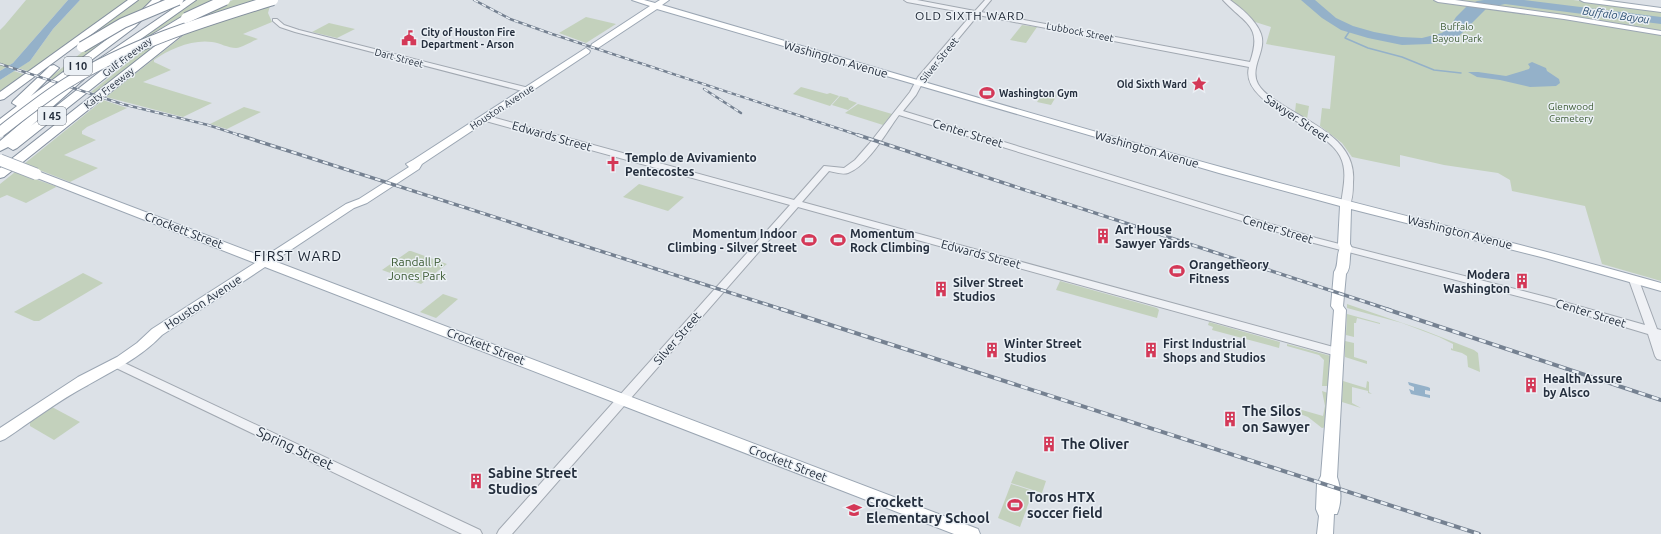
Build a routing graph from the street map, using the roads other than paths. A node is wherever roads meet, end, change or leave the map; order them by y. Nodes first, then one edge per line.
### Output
1 (132, 0) edge
2 (172, 0) edge
3 (178, 0) edge
4 (182, 0) edge
5 (192, 0) edge
6 (217, 0) edge
7 (225, 0) edge
8 (273, 0) edge
9 (636, 0) edge
10 (665, 0) edge
11 (908, 0) edge
12 (988, 0) edge
13 (1220, 0) edge
14 (1438, 0) edge
15 (1584, 0) edge
16 (1605, 0) edge
17 (1227, 1) edge
18 (1460, 1) edge
19 (156, 2) edge
20 (655, 6) junction
21 (1661, 6) edge
22 (1661, 10) edge
23 (977, 13) junction
24 (1244, 18) junction
25 (275, 20) dead end
26 (1661, 32) edge
27 (120, 43) junction
28 (594, 46) dead end
29 (586, 52) dead end
30 (1252, 65) junction
31 (54, 68) junction
32 (103, 75) junction
33 (920, 83) junction
34 (526, 90) junction
35 (0, 97) edge
36 (0, 107) edge
37 (898, 112) junction
38 (0, 118) edge
39 (485, 118) junction
40 (0, 124) edge
41 (0, 132) edge
42 (0, 139) edge
43 (0, 147) edge
44 (0, 156) edge
45 (0, 160) edge
46 (0, 174) edge
47 (796, 203) junction
48 (1346, 204) junction
49 (1346, 248) junction
50 (265, 262) junction
51 (1634, 280) junction
52 (1661, 287) edge
53 (157, 332) junction
54 (1656, 332) edge
55 (1337, 352) junction
56 (1661, 356) edge
57 (116, 363) junction
58 (83, 381) junction
59 (623, 399) junction
60 (0, 435) edge
61 (475, 534) edge
62 (504, 534) edge
63 (972, 534) edge
64 (1325, 534) edge

1 - 35 highway
2 - 27 highway
3 - 31 highway, bridge
4 - 27 highway
5 - 43 highway
6 - 46 highway, Katy Freeway
7 - 32 highway, Gulf Freeway / I 45, bridge
8 - 41 highway, bridge
9 - 20 main road, Washington Avenue
10 - 20 main road
11 - 23 street, Lubbock Street
12 - 23 street, Silver Street
13 - 24 street, Sawyer Street
14 - 18 main road
15 - 22 main road
16 - 21 main road
17 - 24 street, Sawyer Street
18 - 26 main road
19 - 40 highway, I 10
20 - 28 main road
20 - 33 main road, Washington Avenue
23 - 30 street, Lubbock Street
23 - 33 street, Silver Street
24 - 30 street, Sawyer Street
25 - 34 street, Dart Street
27 - 42 highway
29 - 34 main road, Houston Avenue
30 - 48 street, Sawyer Street
31 - 36 highway
31 - 38 highway
32 - 44 highway, Gulf Freeway / I 45
32 - 46 highway
33 - 37 street, Silver Street
33 - 48 main road, Washington Avenue
34 - 39 main road, Houston Avenue
37 - 47 street, Silver Street
37 - 49 street, Center Street
39 - 47 street, Edwards Street
39 - 50 main road, Houston Avenue
45 - 50 main road, Crockett Street, bridge
47 - 55 street, Edwards Street
47 - 59 street, Silver Street
48 - 49 main road, Sawyer Street
48 - 51 main road, Washington Avenue
49 - 54 street, Center Street
49 - 55 main road, Sawyer Street
50 - 53 main road, Houston Avenue
50 - 59 main road, Crockett Street
51 - 52 main road, Washington Avenue
51 - 54 street
53 - 57 main road, Houston Avenue
53 - 58 main road, Houston Avenue
54 - 56 street
55 - 64 main road, Sawyer Street
57 - 58 main road, Houston Avenue
57 - 61 street, Spring Street
58 - 60 main road, Houston Avenue
59 - 62 street, Silver Street
59 - 63 main road, Crockett Street

